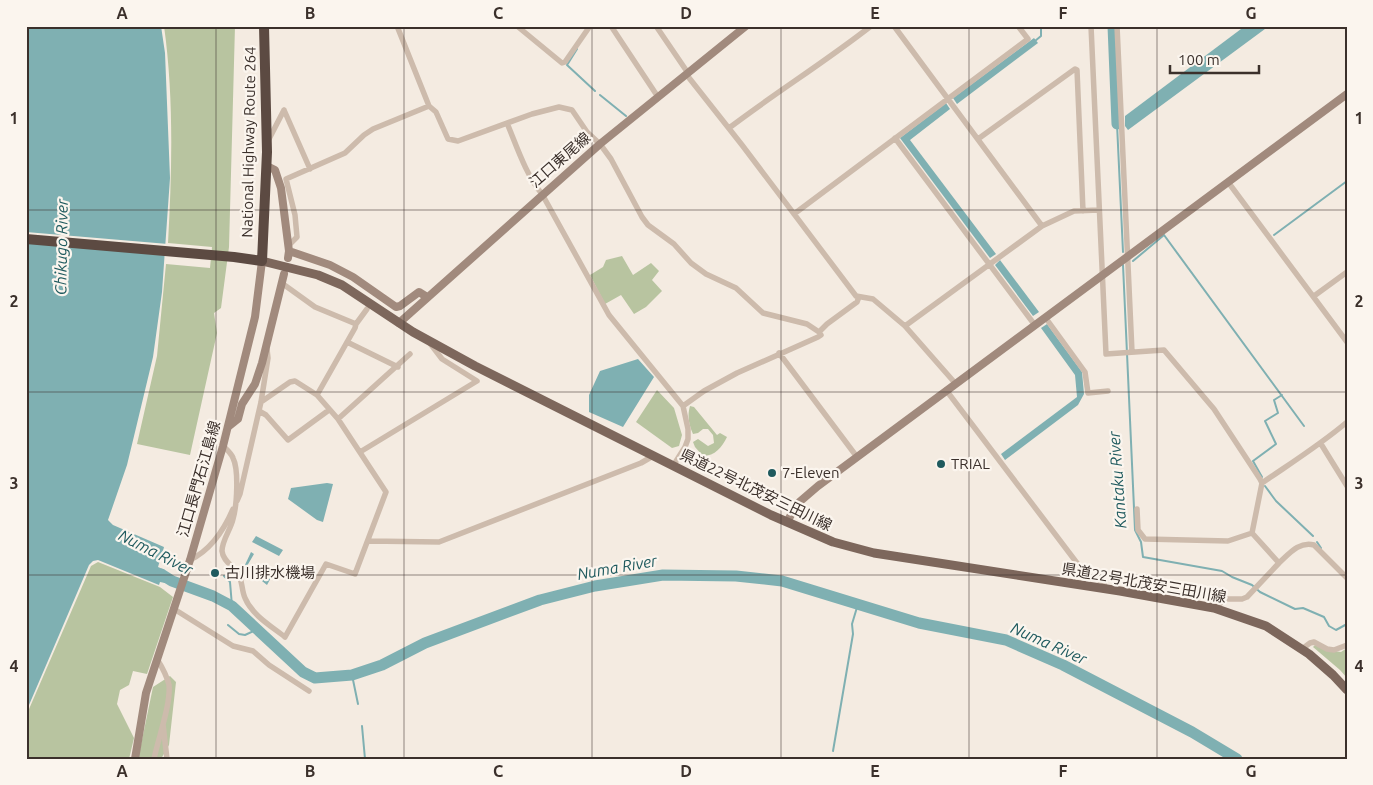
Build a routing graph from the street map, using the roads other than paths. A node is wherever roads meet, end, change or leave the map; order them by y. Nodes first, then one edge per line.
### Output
1 (264, 26) edge
2 (269, 26) edge
3 (396, 26) edge
4 (517, 26) edge
5 (590, 26) edge
6 (611, 26) edge
7 (656, 26) edge
8 (746, 26) edge
9 (871, 26) edge
10 (894, 26) edge
11 (1018, 26) edge
12 (1091, 26) edge
13 (1117, 26) edge
14 (266, 40) junction
15 (687, 73) junction
16 (1347, 94) edge
17 (658, 97) junction
18 (948, 98) junction
19 (429, 106) junction
20 (507, 123) junction
21 (729, 128) junction
22 (895, 138) junction
23 (978, 139) junction
24 (267, 144) junction
25 (600, 144) junction
26 (267, 166) junction
27 (310, 169) junction
28 (1228, 182) junction
29 (542, 194) junction
30 (1083, 210) junction
31 (1099, 210) junction
32 (794, 214) junction
33 (1042, 226) junction
34 (26, 239) edge
35 (288, 251) junction
36 (1128, 256) junction
37 (262, 261) junction
38 (989, 264) junction
39 (1347, 272) edge
40 (284, 274) dead end
41 (1102, 274) junction
42 (283, 284) junction
43 (1314, 296) junction
44 (427, 297) junction
45 (859, 298) junction
46 (367, 309) dead end
47 (1045, 317) junction
48 (399, 323) junction
49 (356, 324) junction
50 (1034, 324) junction
51 (905, 326) junction
52 (819, 332) junction
53 (428, 341) junction
54 (347, 342) junction
55 (1347, 342) edge
56 (266, 344) junction
57 (1128, 352) junction
58 (779, 353) junction
59 (410, 354) dead end
60 (398, 367) junction
61 (955, 383) junction
62 (946, 390) junction
63 (1108, 392) dead end
64 (317, 395) junction
65 (261, 402) junction
66 (682, 406) junction
67 (330, 410) junction
68 (258, 412) junction
69 (338, 419) junction
70 (1347, 422) edge
71 (228, 427) junction
72 (1321, 444) junction
73 (223, 446) junction
74 (360, 452) junction
75 (653, 456) junction
76 (857, 457) junction
77 (673, 466) junction
78 (1262, 483) junction
79 (1347, 486) edge
80 (236, 503) junction
81 (1137, 509) dead end
82 (788, 522) junction
83 (1252, 533) junction
84 (368, 541) junction
85 (190, 560) junction
86 (1279, 564) junction
87 (1347, 578) edge
88 (1105, 589) junction
89 (1214, 608) junction
90 (174, 609) junction
91 (1347, 645) edge
92 (1302, 650) junction
93 (157, 660) junction
94 (1347, 690) edge
95 (309, 691) dead end
96 (163, 724) junction
97 (135, 759) edge
98 (154, 759) edge
99 (167, 759) edge

1 - 14 highway, National Highway Route 264
2 - 14 street
3 - 19 street
4 - 5 street
6 - 17 street
7 - 15 street
8 - 15 street, 江口東尾線
9 - 21 street
10 - 18 street
11 - 18 street
12 - 31 street
13 - 36 street
14 - 24 highway, National Highway Route 264
15 - 17 street, 江口東尾線
15 - 21 street
16 - 28 street
17 - 25 street, 江口東尾線
18 - 22 street
18 - 23 street
19 - 20 street
19 - 27 street
20 - 25 street
20 - 29 street
21 - 32 street
22 - 32 street
22 - 38 street
23 - 30 street
23 - 33 street
24 - 26 highway, National Highway Route 264
24 - 27 street
25 - 29 street, 江口東尾線
25 - 52 street
26 - 35 street
26 - 37 highway, National Highway Route 264
27 - 35 street
28 - 36 street
28 - 43 street
29 - 44 street, 江口東尾線
29 - 66 street
30 - 31 street
30 - 33 street
31 - 41 street
32 - 45 street
33 - 38 street
34 - 37 highway, National Highway Route 264
35 - 44 street
36 - 41 street
36 - 57 street
37 - 48 main road, 県道22号北茂安三田川線
37 - 71 street, 江口長門石江島線
38 - 50 street
38 - 51 street
39 - 43 street
40 - 42 street
41 - 47 street
41 - 57 street
42 - 49 street
42 - 56 street
43 - 55 street
44 - 48 street, 江口東尾線
45 - 51 street
45 - 52 street
46 - 49 street
47 - 50 street
47 - 63 street
48 - 53 main road, 県道22号北茂安三田川線
49 - 54 street
50 - 61 street
51 - 61 street
52 - 58 street
53 - 74 street
53 - 75 main road, 県道22号北茂安三田川線
54 - 60 street
54 - 64 street
56 - 65 street
56 - 71 street
57 - 78 street
58 - 66 street
58 - 76 street
59 - 60 street
60 - 69 street
61 - 62 street
62 - 76 street
62 - 88 street
64 - 65 street
64 - 67 street
65 - 68 street
66 - 77 street
67 - 68 street
67 - 69 street
68 - 80 street
69 - 74 street
70 - 72 street
71 - 73 street, 江口長門石江島線
72 - 78 street
72 - 79 street
73 - 80 street
73 - 85 street, 江口長門石江島線
74 - 84 street
75 - 77 main road, 県道22号北茂安三田川線
75 - 84 street
76 - 82 street
77 - 82 main road, 県道22号北茂安三田川線
78 - 83 street
80 - 84 street
80 - 85 street
81 - 83 street
82 - 88 main road, 県道22号北茂安三田川線
83 - 86 street
85 - 90 street, 江口長門石江島線
86 - 87 street
86 - 89 street
88 - 89 main road, 県道22号北茂安三田川線
89 - 92 main road, 県道22号北茂安三田川線
90 - 93 street, 江口長門石江島線
90 - 95 street
91 - 92 street
92 - 94 main road, 県道22号北茂安三田川線
93 - 96 street
93 - 97 street, 江口長門石江島線
96 - 98 street
96 - 99 street

